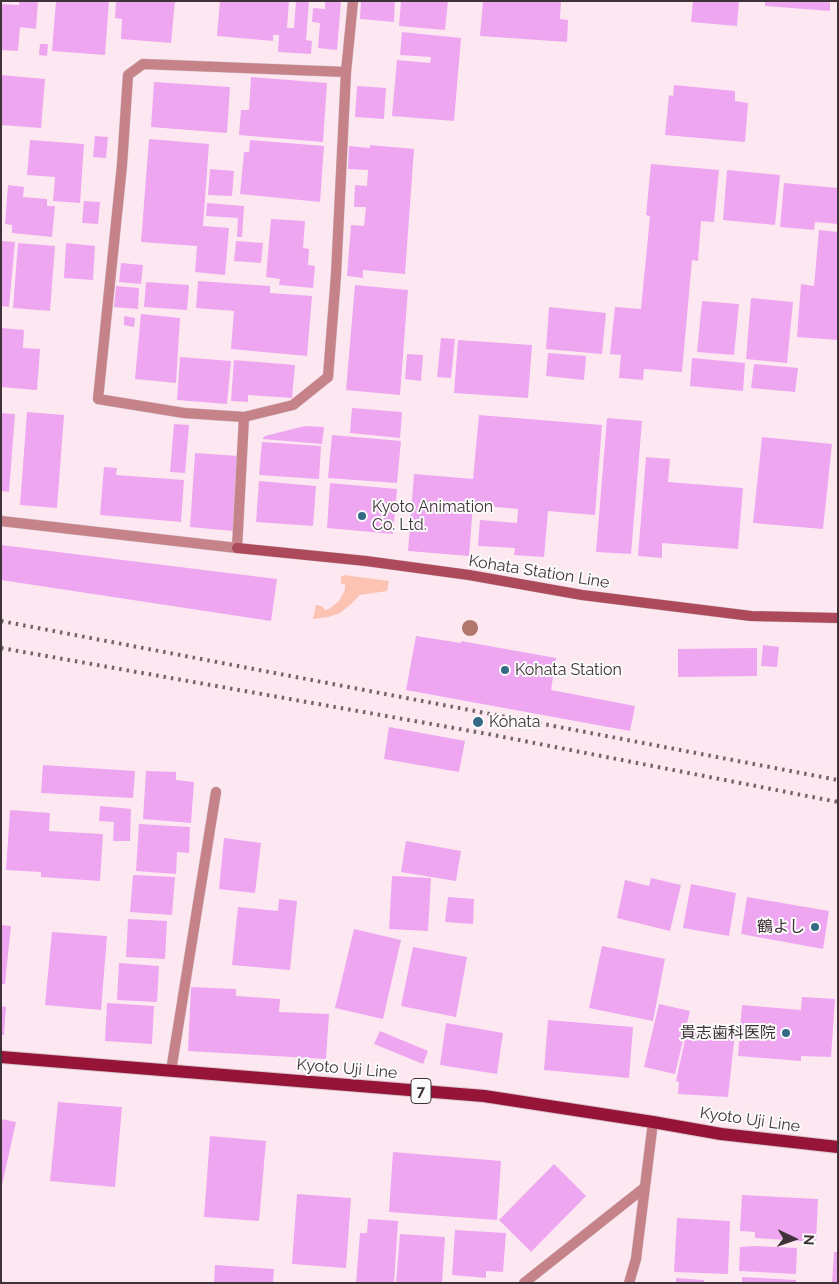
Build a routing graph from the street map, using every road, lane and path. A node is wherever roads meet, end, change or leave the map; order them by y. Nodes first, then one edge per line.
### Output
1 (354, 1) edge
2 (346, 72) junction
3 (244, 417) junction
4 (1, 521) edge
5 (237, 548) junction
6 (838, 618) edge
7 (216, 792) dead end
8 (1, 1057) edge
9 (171, 1071) junction
10 (653, 1122) junction
11 (838, 1147) edge
12 (644, 1188) junction
13 (524, 1283) edge
14 (628, 1283) edge

1 - 2 street
2 - 3 street
2 - 3 street
3 - 5 street
4 - 5 street
5 - 6 main road, Kohata Station Line
7 - 9 street
8 - 9 main road, Kyoto Uji Line / 7
9 - 10 main road, Kyoto Uji Line / 7
10 - 11 main road, Kyoto Uji Line / 7
10 - 12 street
12 - 13 street
12 - 14 street

